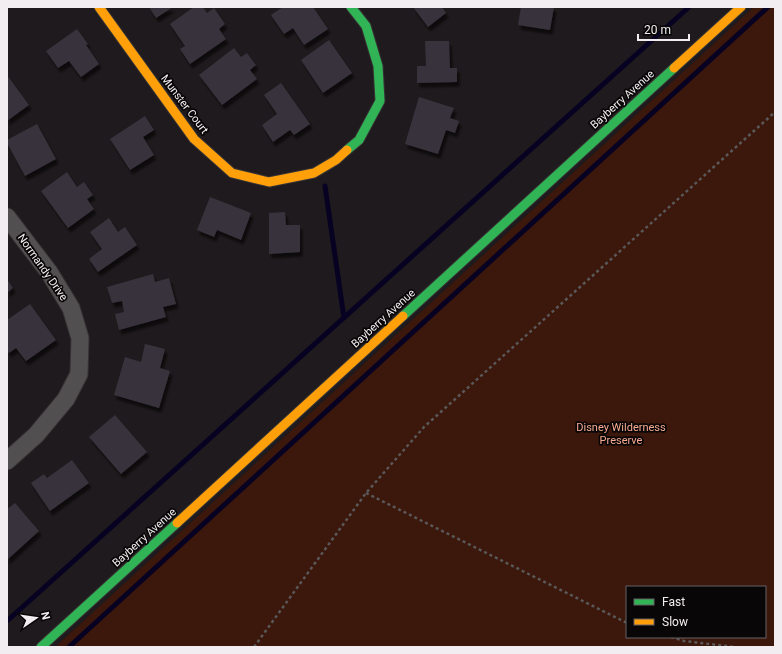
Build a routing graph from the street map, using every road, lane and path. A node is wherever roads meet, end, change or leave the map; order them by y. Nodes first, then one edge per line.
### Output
1 (99, 7) edge
2 (351, 7) edge
3 (741, 7) edge
4 (775, 112) edge
5 (7, 217) edge
6 (7, 461) edge
7 (366, 493) junction
8 (626, 623) edge
9 (674, 638) edge
10 (41, 647) edge
11 (254, 647) edge
12 (734, 647) edge

1 - 2 street, Munster Court
3 - 10 street, Bayberry Avenue
4 - 7 path
5 - 6 street, Normandy Drive
7 - 8 path
7 - 11 path
9 - 12 path

